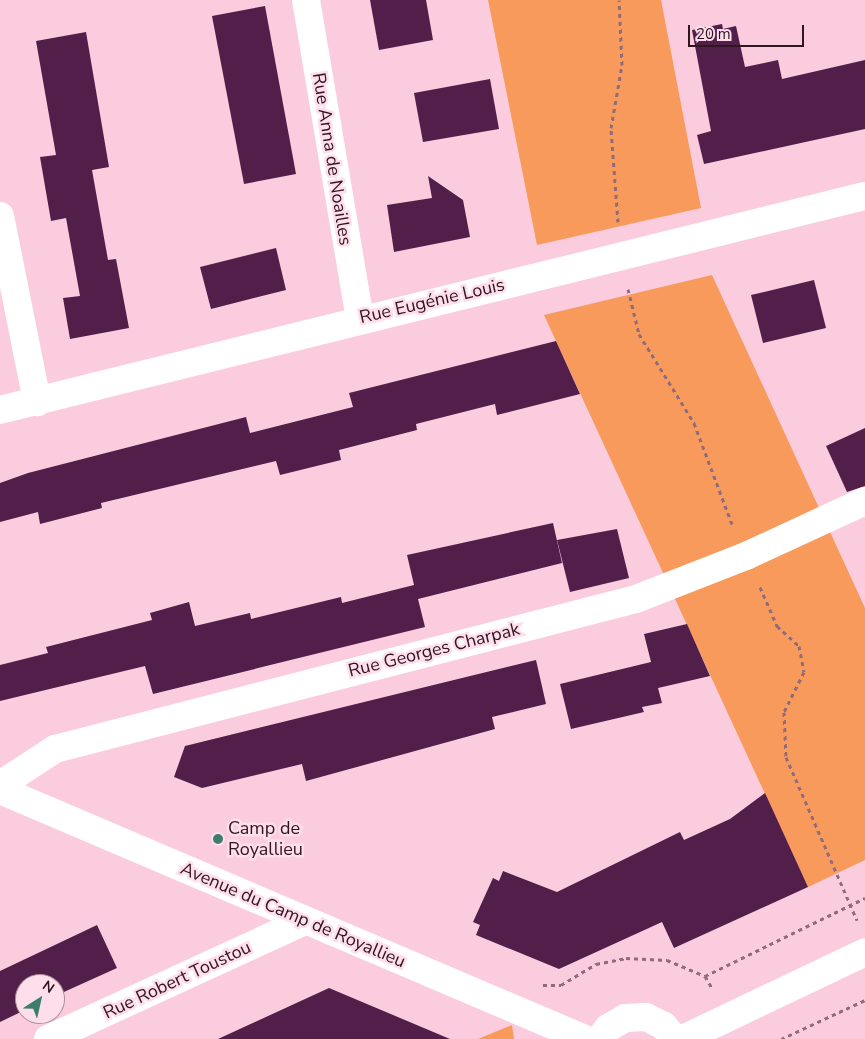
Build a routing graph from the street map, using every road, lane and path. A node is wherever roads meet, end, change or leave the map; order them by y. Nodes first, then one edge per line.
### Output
1 (306, 0) edge
2 (619, 0) edge
3 (865, 196) edge
4 (0, 216) edge
5 (620, 258) junction
6 (360, 318) junction
7 (37, 402) junction
8 (0, 410) edge
9 (865, 501) edge
10 (746, 556) junction
11 (0, 785) edge
12 (0, 790) edge
13 (865, 898) edge
14 (850, 905) junction
15 (305, 921) junction
16 (863, 940) edge
17 (865, 1000) edge
18 (527, 1012) junction
19 (48, 1039) edge
20 (585, 1039) edge
21 (600, 1039) edge
22 (674, 1039) edge
23 (683, 1039) edge
24 (781, 1039) edge

1 - 6 street, Rue Anna de Noailles
2 - 5 path
3 - 5 street, Rue Eugénie Louis
4 - 7 street
5 - 6 street, Rue Eugénie Louis
5 - 10 path
6 - 7 street, Rue Eugénie Louis
7 - 8 street, Rue Eugénie Louis
9 - 10 street, Rue Georges Charpak
10 - 11 street, Rue Georges Charpak
10 - 14 path
12 - 15 street, Avenue du Camp de Royallieu
13 - 14 path
14 - 16 path
14 - 18 path
15 - 18 street, Avenue du Camp de Royallieu
15 - 19 street, Rue Robert Toustou
16 - 23 street
17 - 24 path
18 - 20 street, Avenue du Camp de Royallieu
21 - 22 street

